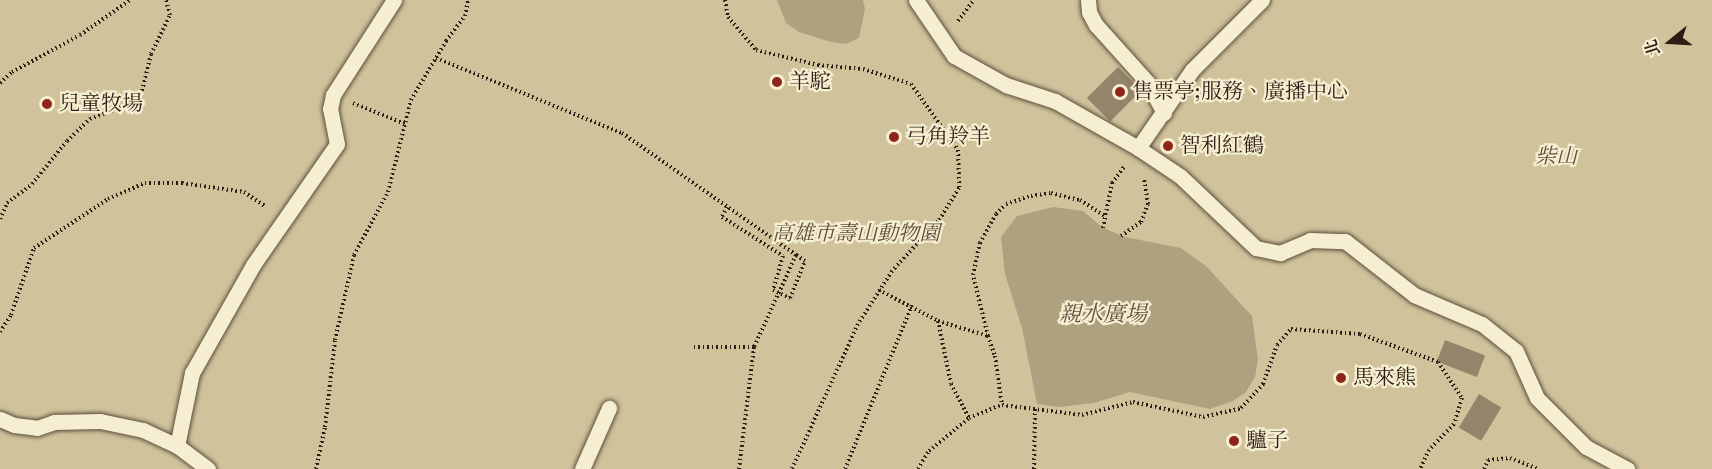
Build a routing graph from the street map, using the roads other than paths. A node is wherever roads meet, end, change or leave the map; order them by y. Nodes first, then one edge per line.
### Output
1 (394, 0) edge
2 (916, 0) edge
3 (1088, 0) edge
4 (1262, 0) edge
5 (1164, 113) junction
6 (1138, 148) junction
7 (609, 408) dead end
8 (0, 419) edge
9 (177, 446) junction
10 (208, 469) edge
11 (582, 469) edge
12 (1627, 469) edge

1 - 9 lane
2 - 6 lane
3 - 5 lane
4 - 5 lane
5 - 6 lane
6 - 12 lane
7 - 11 lane
8 - 9 lane
9 - 10 lane

